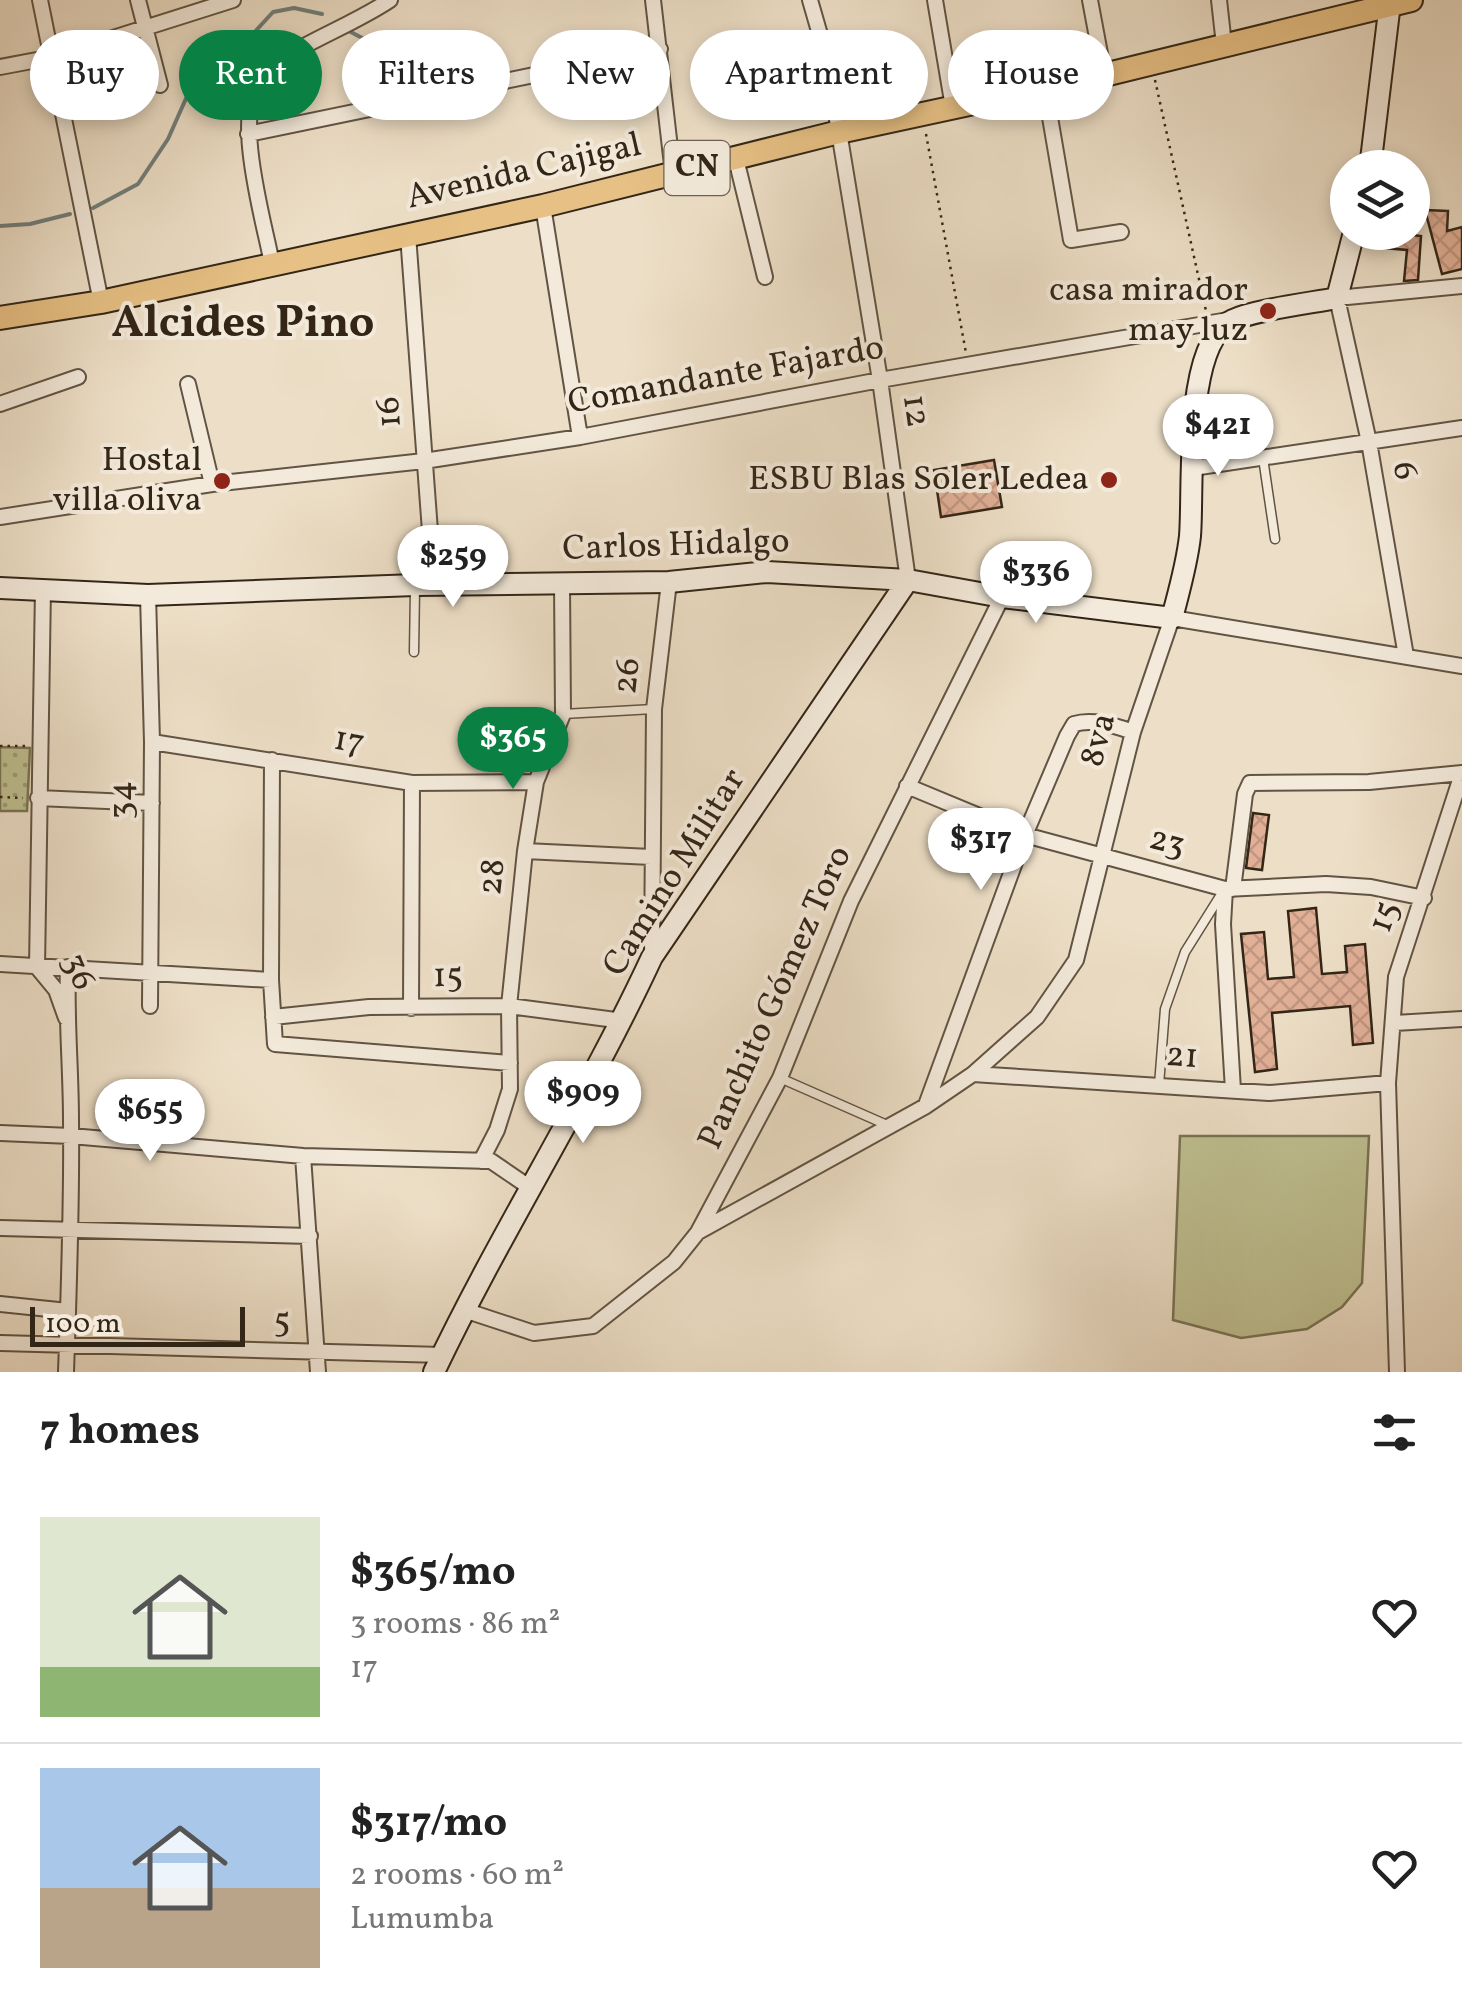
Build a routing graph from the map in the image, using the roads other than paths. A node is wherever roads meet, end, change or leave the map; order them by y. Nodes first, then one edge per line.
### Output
1 (40, 0) edge
2 (138, 0) edge
3 (233, 0) edge
4 (390, 0) edge
5 (654, 0) edge
6 (810, 0) edge
7 (935, 0) edge
8 (1090, 0) edge
9 (1219, 0) edge
10 (1397, 1) edge
11 (147, 27) junction
12 (47, 30) edge
13 (138, 30) edge
14 (658, 30) edge
15 (819, 30) edge
16 (1096, 30) edge
17 (1224, 44) junction
18 (30, 61) edge
19 (0, 67) edge
20 (1114, 73) edge
21 (530, 76) edge
22 (948, 77) edge
23 (160, 85) dead end
24 (948, 108) edge
25 (65, 120) edge
26 (667, 120) edge
27 (837, 120) edge
28 (1050, 120) edge
29 (839, 132) junction
30 (248, 134) junction
31 (1373, 150) edge
32 (736, 159) junction
33 (672, 174) junction
34 (543, 206) junction
35 (1121, 232) dead end
36 (408, 235) junction
37 (1349, 250) edge
38 (272, 264) junction
39 (766, 277) dead end
40 (1462, 286) edge
41 (1337, 298) junction
42 (101, 302) junction
43 (0, 318) edge
44 (1232, 320) junction
45 (78, 377) dead end
46 (880, 380) junction
47 (188, 384) dead end
48 (0, 404) edge
49 (1462, 428) edge
50 (580, 437) junction
51 (1368, 442) junction
52 (1262, 458) junction
53 (424, 460) junction
54 (1194, 468) junction
55 (212, 484) junction
56 (0, 516) edge
57 (1275, 539) dead end
58 (908, 580) junction
59 (669, 582) junction
60 (562, 583) junction
61 (424, 585) junction
62 (0, 588) edge
63 (43, 588) junction
64 (148, 595) junction
65 (1002, 597) junction
66 (1172, 618) junction
67 (414, 652) dead end
68 (1406, 656) junction
69 (1462, 666) edge
70 (654, 709) junction
71 (563, 714) junction
72 (1133, 732) junction
73 (152, 742) junction
74 (272, 760) junction
75 (1462, 774) edge
76 (536, 782) junction
77 (412, 783) junction
78 (906, 786) junction
79 (38, 798) junction
80 (152, 803) junction
81 (1025, 835) junction
82 (526, 851) junction
83 (652, 857) junction
84 (1103, 857) junction
85 (1229, 889) junction
86 (1424, 898) junction
87 (652, 957) junction
88 (0, 964) edge
89 (37, 967) junction
90 (68, 967) junction
91 (150, 972) junction
92 (271, 980) junction
93 (150, 1006) dead end
94 (508, 1006) junction
95 (411, 1008) junction
96 (274, 1016) junction
97 (66, 1018) junction
98 (1462, 1019) edge
99 (622, 1021) junction
100 (1395, 1022) junction
101 (510, 1064) junction
102 (973, 1074) junction
103 (780, 1078) junction
104 (1388, 1083) junction
105 (1159, 1086) junction
106 (1233, 1090) junction
107 (926, 1106) junction
108 (887, 1125) junction
109 (0, 1133) edge
110 (72, 1136) junction
111 (303, 1156) junction
112 (481, 1161) junction
113 (532, 1189) junction
114 (0, 1228) edge
115 (70, 1231) junction
116 (698, 1232) junction
117 (310, 1236) junction
118 (0, 1304) edge
119 (464, 1310) junction
120 (68, 1311) junction
121 (0, 1344) edge
122 (67, 1346) junction
123 (318, 1352) junction
124 (438, 1363) edge
125 (66, 1372) edge
126 (318, 1372) edge
127 (1397, 1372) edge

1 - 12 street
2 - 11 street
3 - 11 street
4 - 30 street
5 - 14 street
6 - 15 street, 12
7 - 22 street
8 - 16 street
9 - 17 street
10 - 17 main road, Avenida Cajigal / CN
10 - 31 main road
11 - 13 street
11 - 23 street
17 - 20 main road, Avenida Cajigal / CN
18 - 19 street
21 - 30 street
24 - 29 main road, Avenida Cajigal / CN
25 - 42 street
26 - 33 street
27 - 29 street, 12
28 - 35 street
29 - 32 main road, Avenida Cajigal / CN
29 - 46 street, 12
30 - 38 street
32 - 33 main road, Avenida Cajigal / CN
32 - 39 street
33 - 34 main road, Avenida Cajigal / CN
34 - 36 main road, Avenida Cajigal / CN
34 - 50 street
36 - 38 main road, Avenida Cajigal / CN
36 - 53 street, 16
37 - 41 main road
38 - 42 main road, Avenida Cajigal / CN
40 - 41 street, Comandante Fajardo
41 - 44 main road, Comandante Fajardo
41 - 51 street, 6
42 - 43 main road, Avenida Cajigal / CN
44 - 46 street, Comandante Fajardo
44 - 54 main road, 8va
45 - 48 street
46 - 50 street, Comandante Fajardo
46 - 58 street, 12
47 - 55 street
49 - 51 street
50 - 53 street, Comandante Fajardo
51 - 52 street
51 - 68 street, 6
52 - 54 street
52 - 57 lane
53 - 55 street, Comandante Fajardo
53 - 61 street, 16
54 - 66 main road, 8va
55 - 56 street, Comandante Fajardo
58 - 59 main road, Carlos Hidalgo
58 - 65 main road, Carlos Hidalgo
58 - 87 main road, Camino Militar
59 - 60 main road, Carlos Hidalgo
59 - 70 street, 26
60 - 61 main road, Carlos Hidalgo
60 - 71 street, 28
61 - 64 main road, Carlos Hidalgo
61 - 67 lane
62 - 63 main road, Carlos Hidalgo
63 - 64 main road, Carlos Hidalgo
63 - 79 street, 36
64 - 73 street, 34
65 - 66 main road, Carlos Hidalgo
65 - 78 street, Panchito Gómez Toro
66 - 68 street
66 - 72 street, 8va
68 - 69 street
70 - 71 lane
70 - 83 street, 26
71 - 76 street, 28
72 - 81 street
72 - 84 street, 8va
73 - 74 street, 17
73 - 80 street, 34
74 - 77 street, 17
74 - 92 street
75 - 85 street
75 - 86 street, 15
76 - 77 street, 17
76 - 82 street, 28
77 - 95 street
78 - 81 street, 23
78 - 103 street, Panchito Gómez Toro
79 - 80 street
79 - 89 street, 36
80 - 91 street, 34
81 - 84 street, 23
81 - 107 street
82 - 83 street
82 - 94 street, 28
83 - 87 street, 26
84 - 85 street, 23
84 - 102 street, 8va
85 - 86 street, 23
85 - 105 lane
85 - 106 street
86 - 100 street, 15
87 - 99 main road, Camino Militar
88 - 89 street
89 - 90 street
89 - 97 street, 36
90 - 91 street
90 - 97 street
91 - 92 street
91 - 93 street, 34
92 - 96 street
94 - 95 street, 15
94 - 99 street, 15
94 - 101 street, 28
95 - 96 street, 15
96 - 101 street
97 - 110 street
98 - 100 street
99 - 113 main road, Camino Militar
100 - 104 street, 15
101 - 112 street, 28
102 - 105 street, 21
102 - 107 street, 8va
103 - 108 lane
103 - 116 street, Panchito Gómez Toro
104 - 106 street, 21
104 - 127 street, 15
105 - 106 street, 21
107 - 108 street, 8va
108 - 116 street, 8va
109 - 110 street
110 - 111 street
110 - 115 street
111 - 112 street
111 - 117 street
112 - 113 street
113 - 119 main road, Camino Militar
114 - 115 street
115 - 117 street
115 - 120 street
116 - 119 street, Panchito Gómez Toro
117 - 123 street
118 - 120 street
119 - 124 main road, Camino Militar
120 - 122 street
121 - 122 street, 5
122 - 123 street, 5
122 - 125 street
123 - 124 street, 5
123 - 126 street

